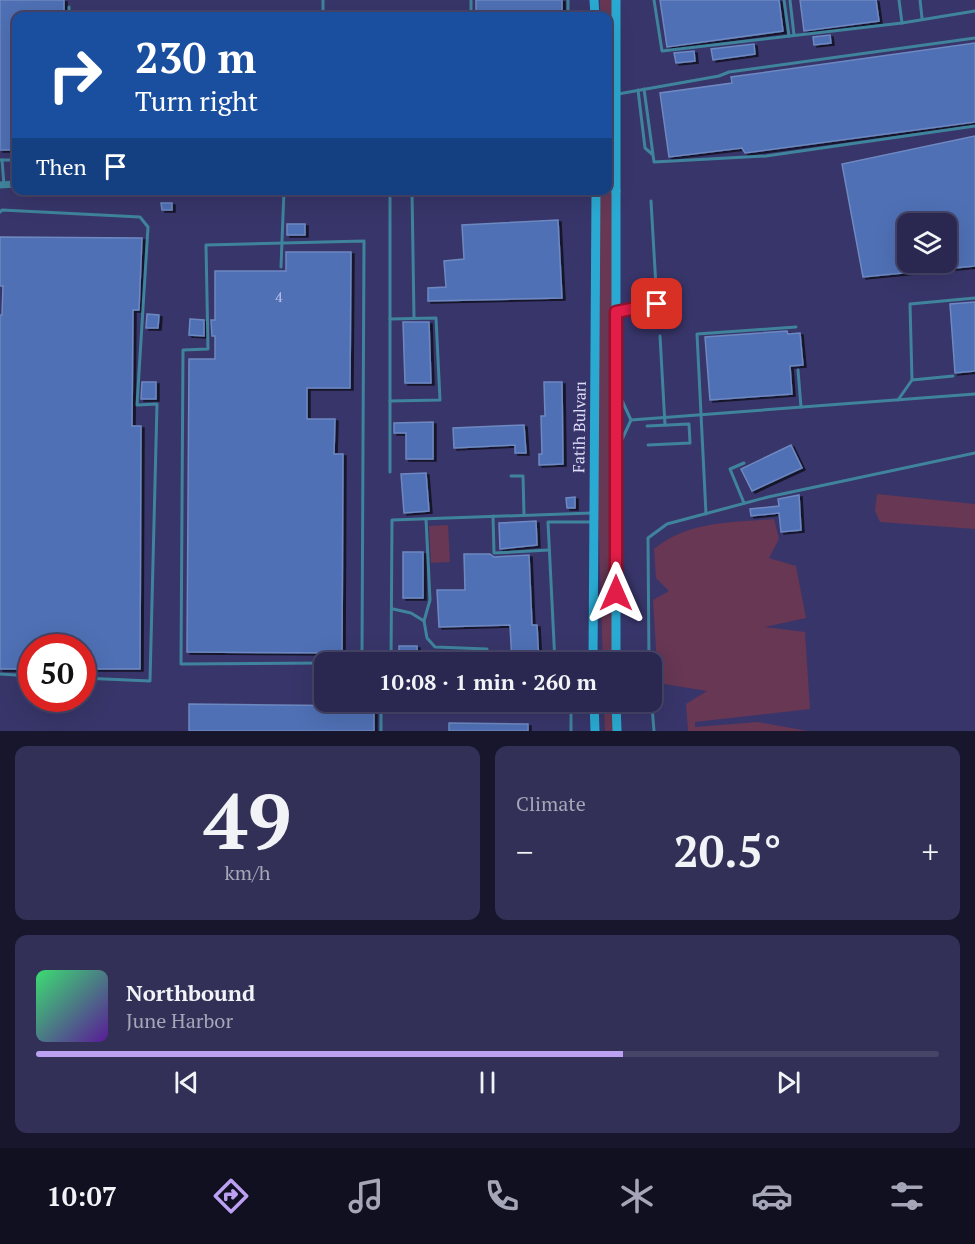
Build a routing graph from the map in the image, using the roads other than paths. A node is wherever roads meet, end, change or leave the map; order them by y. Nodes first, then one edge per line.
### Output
1 (615, 0) edge
2 (654, 0) edge
3 (784, 0) edge
4 (790, 0) edge
5 (899, 0) edge
6 (920, 0) edge
7 (69, 7) dead end
8 (975, 10) edge
9 (69, 12) edge
10 (922, 18) junction
11 (902, 23) junction
12 (794, 35) junction
13 (789, 36) junction
14 (975, 38) edge
15 (644, 89) junction
16 (638, 90) junction
17 (616, 94) junction
18 (975, 126) edge
19 (653, 155) junction
20 (1, 160) edge
21 (2, 185) edge
22 (612, 185) edge
23 (616, 191) junction
24 (285, 195) edge
25 (412, 195) edge
26 (596, 195) edge
27 (390, 198) dead end
28 (651, 201) dead end
29 (0, 212) edge
30 (282, 243) junction
31 (282, 267) dead end
32 (975, 298) edge
33 (616, 312) junction
34 (414, 318) junction
35 (390, 319) junction
36 (796, 327) dead end
37 (660, 336) dead end
38 (798, 370) dead end
39 (953, 376) dead end
40 (912, 380) junction
41 (616, 387) junction
42 (975, 394) edge
43 (898, 400) junction
44 (390, 401) junction
45 (801, 408) junction
46 (702, 415) junction
47 (664, 418) junction
48 (631, 420) junction
49 (664, 425) junction
50 (647, 426) dead end
51 (648, 445) dead end
52 (616, 453) junction
53 (975, 453) edge
54 (744, 463) dead end
55 (390, 472) dead end
56 (511, 477) dead end
57 (744, 503) junction
58 (706, 514) junction
59 (524, 515) junction
60 (493, 516) junction
61 (594, 518) junction
62 (426, 519) junction
63 (550, 550) junction
64 (393, 609) junction
65 (424, 621) junction
66 (362, 652) edge
67 (391, 652) edge
68 (487, 652) edge
69 (555, 652) edge
70 (593, 652) edge
71 (616, 652) edge
72 (649, 652) edge
73 (314, 663) edge
74 (0, 674) edge
75 (18, 675) edge
76 (96, 679) edge
77 (381, 712) edge
78 (571, 712) edge
79 (594, 712) edge
80 (616, 712) edge
81 (652, 712) edge
82 (381, 731) edge
83 (571, 731) edge
84 (595, 731) edge
85 (617, 731) edge
86 (654, 731) edge

1 - 17 main road
2 - 13 lane
3 - 13 lane
4 - 12 lane
5 - 11 lane
6 - 10 lane
7 - 9 lane
8 - 10 lane
10 - 11 lane
11 - 12 lane
12 - 13 lane
14 - 15 lane
15 - 16 lane
15 - 19 lane
16 - 17 lane
16 - 19 lane
17 - 23 main road
18 - 19 lane
20 - 21 lane
22 - 23 main road
23 - 33 main road
24 - 30 lane
25 - 34 lane
26 - 61 main road, Fatih Bulvarı
27 - 35 lane
28 - 33 lane
29 - 76 lane
30 - 31 lane
30 - 66 lane
30 - 73 lane
32 - 40 lane
33 - 41 main road
34 - 35 lane
34 - 44 lane
35 - 44 lane
36 - 46 lane
37 - 47 lane
38 - 45 lane
39 - 40 lane
40 - 43 lane
41 - 48 lane
41 - 52 main road
42 - 43 lane
43 - 45 lane
44 - 55 lane
45 - 46 lane
46 - 47 lane
46 - 58 lane
47 - 48 lane
47 - 49 lane
48 - 52 lane
49 - 50 lane
49 - 51 lane
52 - 71 main road
53 - 57 lane
54 - 57 lane
56 - 59 lane
57 - 58 lane
58 - 72 lane
59 - 60 lane
59 - 61 lane
60 - 62 lane
60 - 63 lane
61 - 63 lane
61 - 70 main road, Fatih Bulvarı
62 - 64 lane
62 - 65 lane
63 - 69 lane
64 - 65 lane
64 - 67 lane
65 - 68 lane
74 - 75 lane
77 - 82 lane
78 - 83 lane
79 - 84 main road
80 - 85 main road
81 - 86 lane

